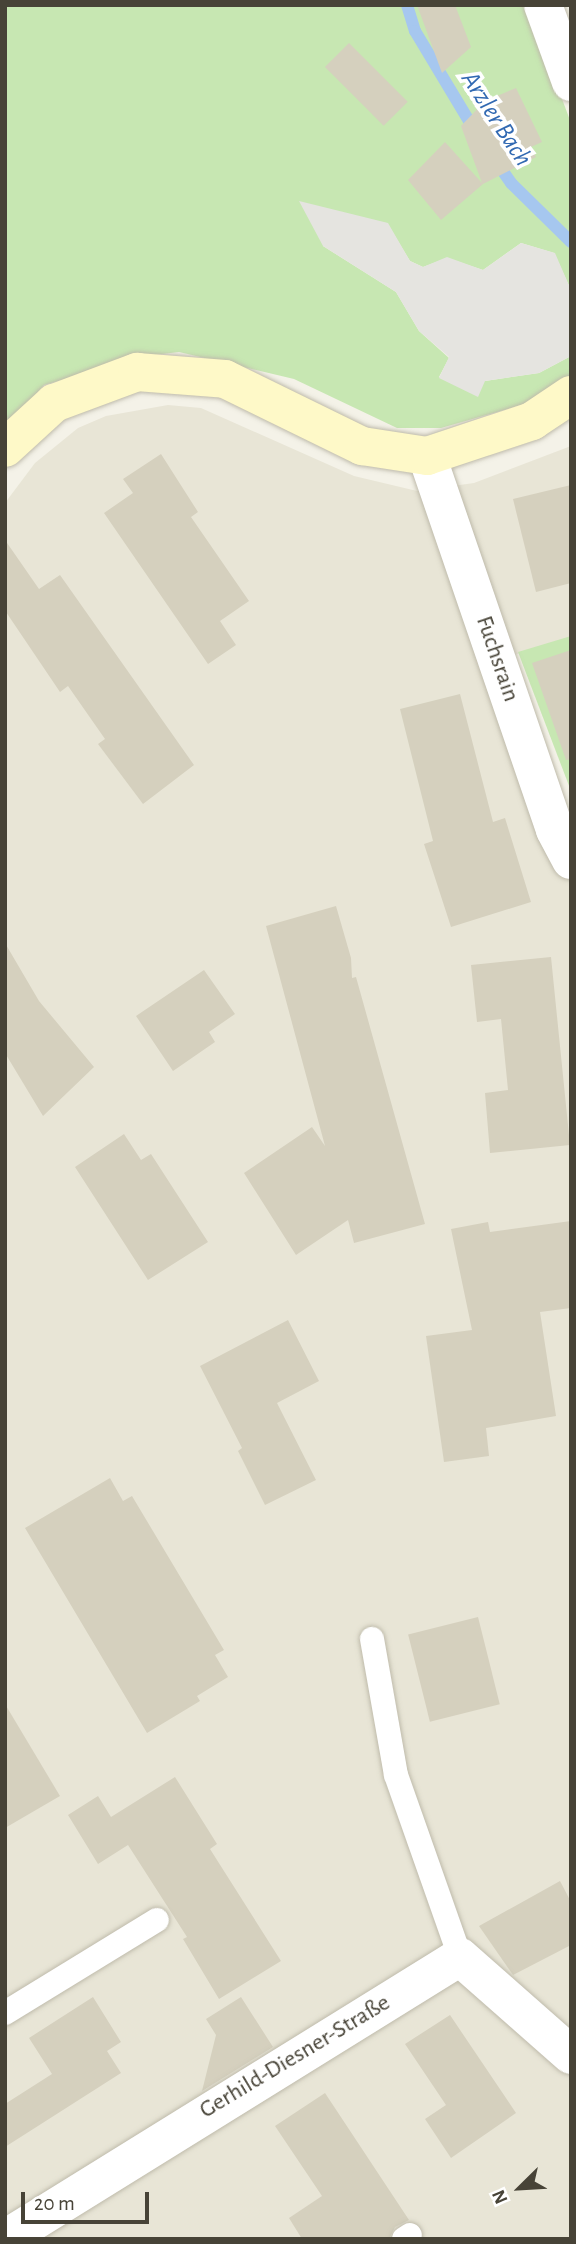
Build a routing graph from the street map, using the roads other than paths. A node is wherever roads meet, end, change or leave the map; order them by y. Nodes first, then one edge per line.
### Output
1 (543, 5) edge
2 (571, 82) edge
3 (571, 395) edge
4 (5, 448) edge
5 (427, 456) junction
6 (571, 860) edge
7 (372, 1639) dead end
8 (157, 1920) dead end
9 (460, 1957) junction
10 (5, 2013) edge
11 (571, 2055) edge
12 (5, 2239) edge

1 - 2 street
3 - 5 street
4 - 5 street
5 - 6 street, Fuchsrain
7 - 9 lane
8 - 10 lane
9 - 11 street
9 - 12 street, Gerhild-Diesner-Straße

